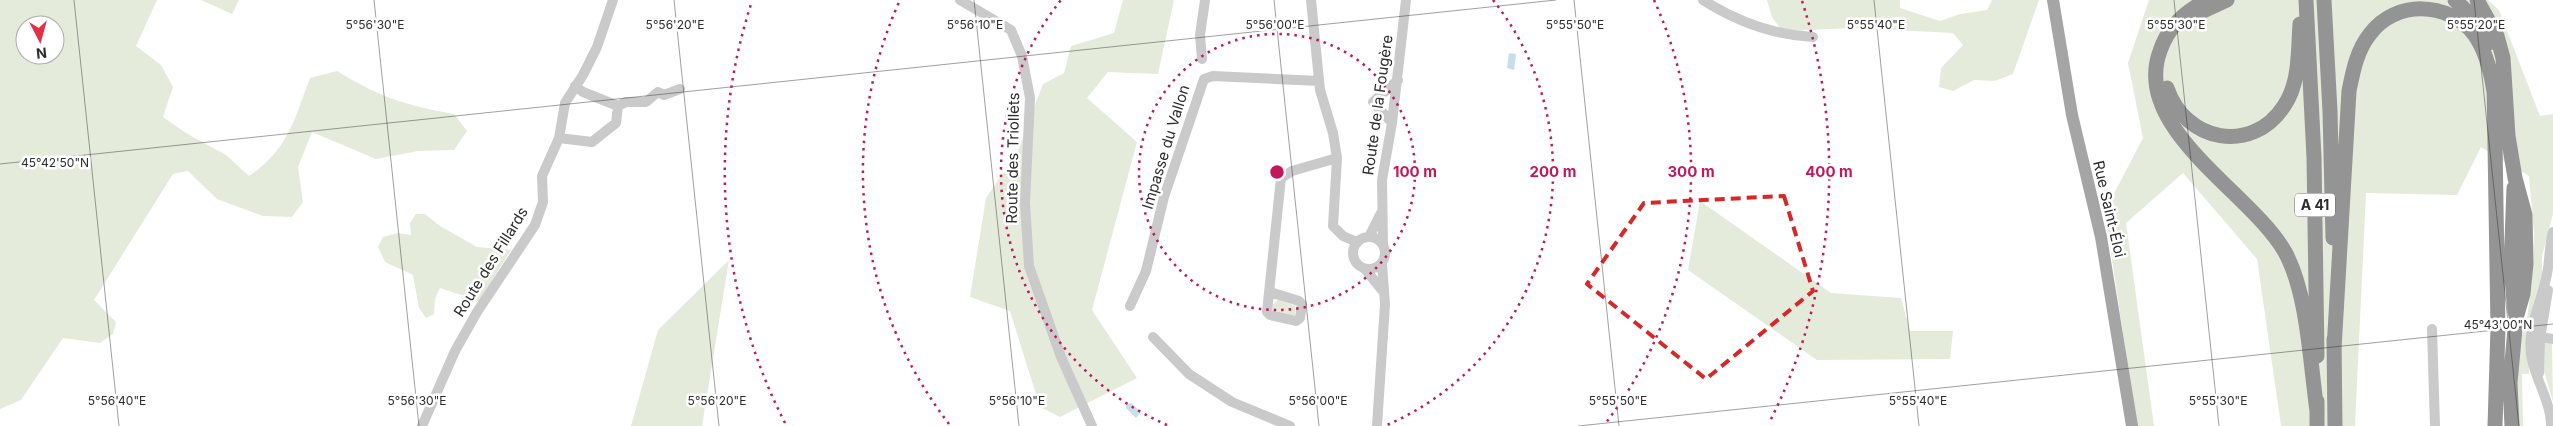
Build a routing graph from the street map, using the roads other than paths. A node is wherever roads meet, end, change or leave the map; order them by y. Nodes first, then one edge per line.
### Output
1 (613, 0) edge
2 (960, 0) edge
3 (1205, 0) edge
4 (1310, 0) edge
5 (1406, 0) edge
6 (1703, 0) edge
7 (2053, 0) edge
8 (2208, 0) edge
9 (2227, 0) edge
10 (2301, 0) edge
11 (2306, 0) edge
12 (2324, 0) edge
13 (2455, 0) edge
14 (2467, 0) edge
15 (2478, 0) edge
16 (2492, 26) junction
17 (1813, 37) dead end
18 (1202, 59) dead end
19 (1398, 80) junction
20 (1319, 81) junction
21 (576, 86) junction
22 (680, 89) dead end
23 (2494, 92) junction
24 (618, 106) junction
25 (1392, 123) junction
26 (559, 138) junction
27 (1337, 158) junction
28 (1381, 213) junction
29 (2553, 232) edge
30 (1343, 236) junction
31 (1369, 237) junction
32 (1357, 242) junction
33 (1383, 244) junction
34 (1353, 256) junction
35 (1382, 264) junction
36 (1365, 269) junction
37 (2547, 274) junction
38 (1382, 290) junction
39 (1270, 292) dead end
40 (1130, 306) dead end
41 (2432, 329) dead end
42 (2538, 332) junction
43 (1153, 337) dead end
44 (2553, 337) edge
45 (2334, 349) junction
46 (2550, 414) junction
47 (2317, 419) edge
48 (422, 426) edge
49 (1092, 426) edge
50 (1290, 426) edge
51 (1376, 426) edge
52 (2132, 426) edge
53 (2335, 426) edge
54 (2435, 426) edge
55 (2495, 426) edge
56 (2512, 426) edge
57 (2544, 426) edge
58 (2551, 426) edge

1 - 21 street, Route des Fillards
2 - 49 street, Route des Triollets
3 - 18 street
4 - 20 street
5 - 19 street, Route de la Fougère
6 - 17 street
7 - 52 main road, Rue Saint-Éloi
8 - 47 highway
9 - 10 highway
11 - 47 highway, A 41
12 - 45 highway, A 41
13 - 23 highway
14 - 16 highway
15 - 16 highway
16 - 56 highway
19 - 25 street, Route de la Fougère
19 - 25 street
20 - 27 street
20 - 40 street, Impasse du Vallon
21 - 24 street
21 - 26 street, Route des Fillards
22 - 24 street
23 - 45 highway
23 - 55 highway
24 - 26 street
25 - 28 street, Route de la Fougère
26 - 48 street, Route des Fillards
27 - 30 street
27 - 39 street
28 - 31 street, Route de la Fougère
28 - 33 street, Route de la Fougère
29 - 37 street
30 - 32 street
30 - 34 street
31 - 32 street
31 - 33 street
32 - 34 street
33 - 35 street
34 - 36 street
35 - 36 street
35 - 38 street
36 - 38 street
37 - 42 street
37 - 42 street
38 - 51 street
41 - 54 street
42 - 44 street
42 - 46 street
43 - 50 street
45 - 53 highway, A 41
46 - 57 street
46 - 58 street

